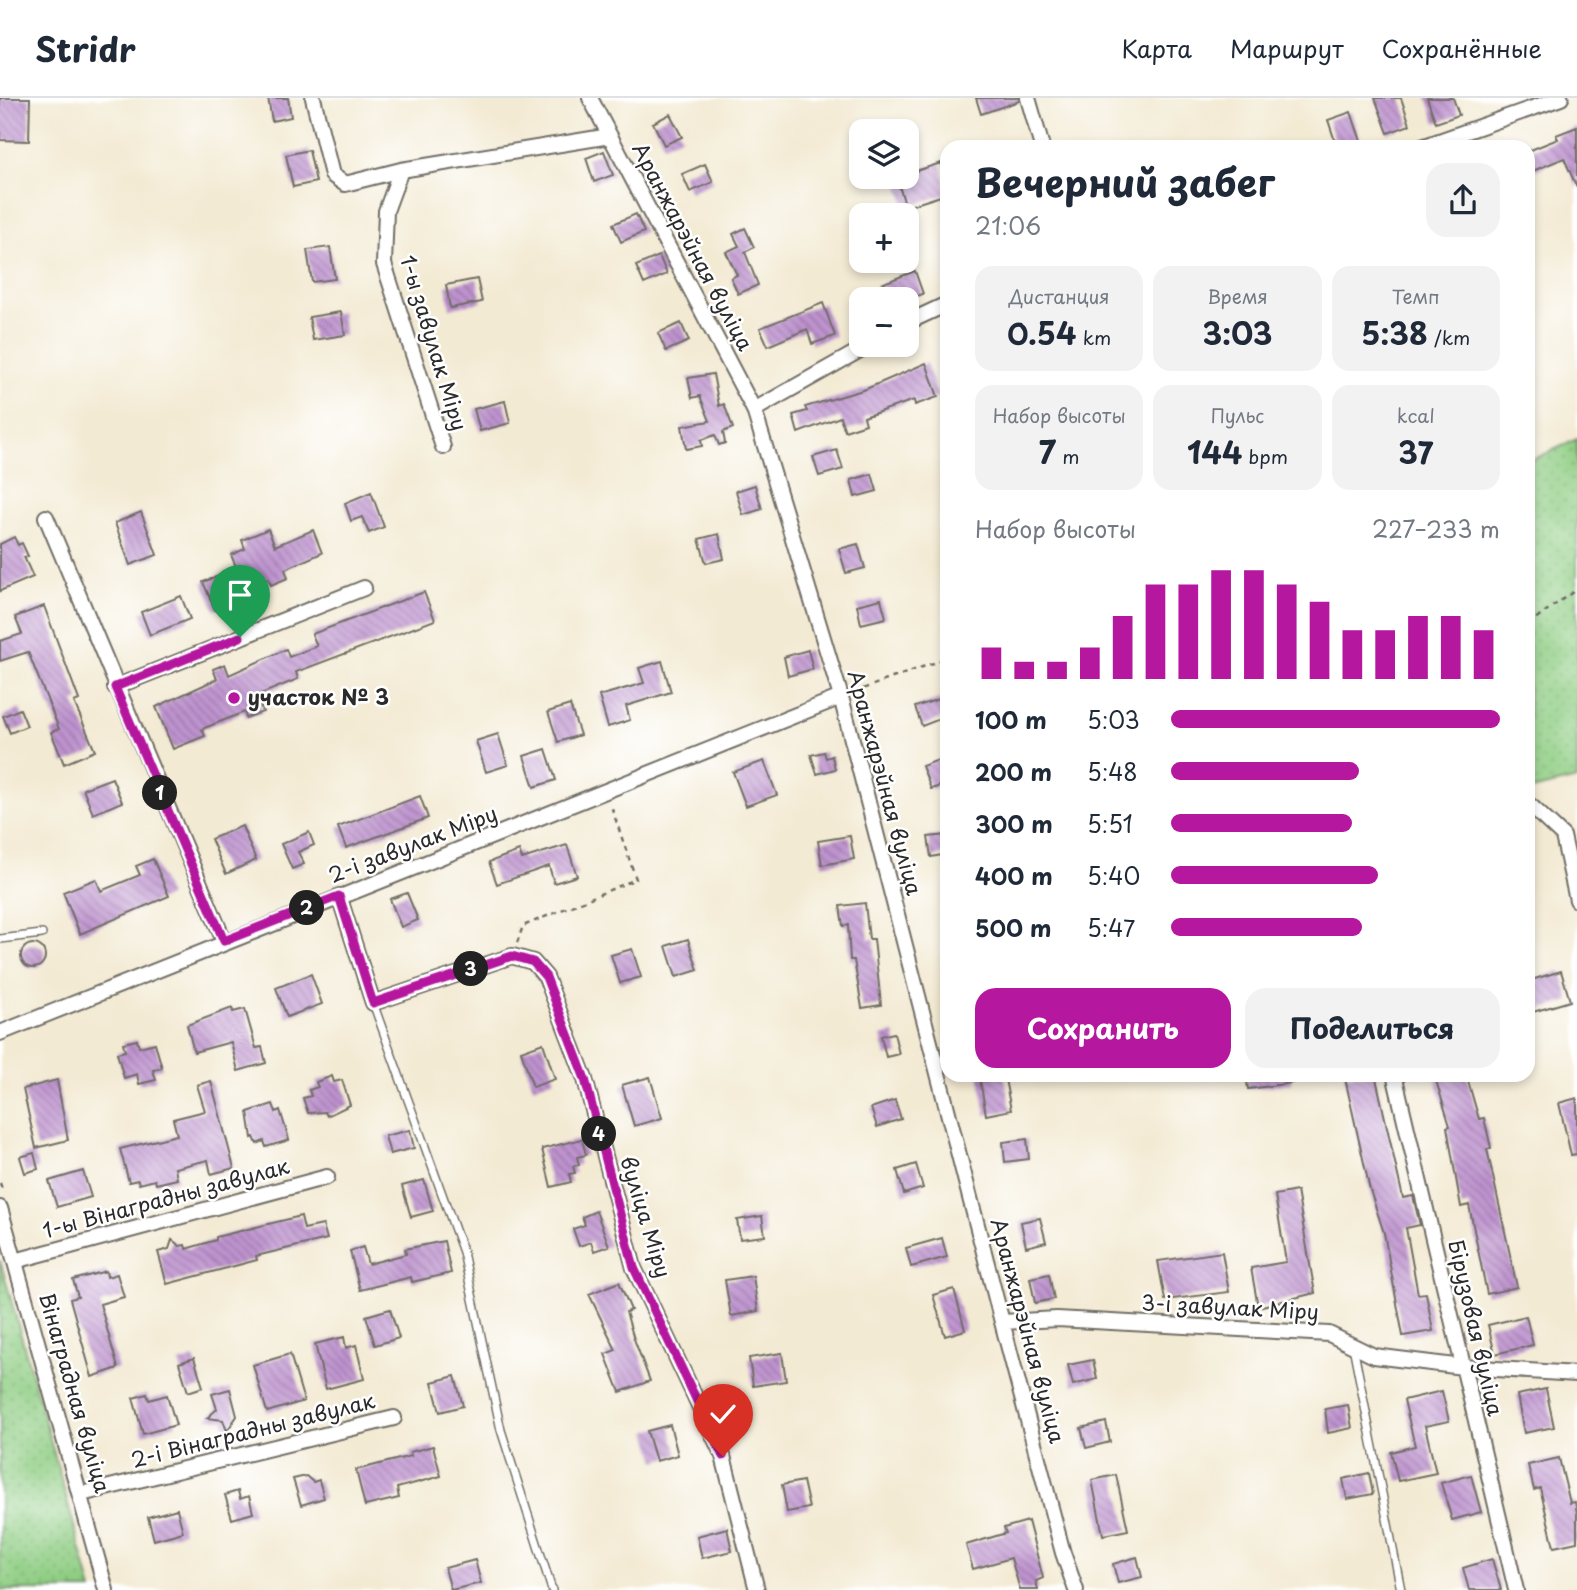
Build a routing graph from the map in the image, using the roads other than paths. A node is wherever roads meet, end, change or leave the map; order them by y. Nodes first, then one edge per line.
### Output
1 (313, 98) edge
2 (590, 98) edge
3 (1028, 98) edge
4 (1561, 98) edge
5 (610, 136) junction
6 (1040, 140) edge
7 (1442, 140) edge
8 (401, 170) junction
9 (940, 307) edge
10 (919, 317) edge
11 (849, 356) edge
12 (754, 410) junction
13 (443, 447) dead end
14 (46, 517) dead end
15 (364, 588) dead end
16 (115, 687) junction
17 (841, 697) junction
18 (1535, 810) edge
19 (339, 896) junction
20 (1577, 900) edge
21 (42, 934) dead end
22 (0, 939) edge
23 (224, 941) junction
24 (373, 1003) junction
25 (0, 1033) edge
26 (940, 1081) edge
27 (940, 1082) edge
28 (1397, 1082) edge
29 (327, 1177) dead end
30 (0, 1208) edge
31 (15, 1261) junction
32 (1002, 1322) junction
33 (1353, 1346) junction
34 (1463, 1367) junction
35 (1577, 1374) edge
36 (394, 1418) dead end
37 (81, 1494) junction
38 (106, 1590) edge
39 (552, 1590) edge
40 (757, 1590) edge
41 (1076, 1590) edge
42 (1401, 1590) edge
43 (1516, 1590) edge

1 - 8 street
2 - 5 street, Аранжарэйная вуліца
3 - 6 street
4 - 7 street
5 - 8 street
5 - 12 street, Аранжарэйная вуліца
8 - 13 street, 1-ы завулак Міру
9 - 10 street
11 - 12 street
12 - 17 street, Аранжарэйная вуліца
14 - 16 street
15 - 16 street
16 - 23 street
17 - 19 street, 2-і завулак Міру
17 - 26 street, Аранжарэйная вуліца
18 - 20 street
19 - 23 street, 2-і завулак Міру
19 - 24 street
21 - 22 lane
23 - 25 street, 2-і завулак Міру
24 - 39 lane
24 - 40 street, вуліца Міру
27 - 32 street, Аранжарэйная вуліца
28 - 34 street, Бірузовая вуліца
29 - 31 street, 1-ы Вінаградны завулак
30 - 31 street, Вінаградная вуліца
31 - 37 street, Вінаградная вуліца
32 - 33 street, 3-і завулак Міру
32 - 41 street, Аранжарэйная вуліца
33 - 34 street, 3-і завулак Міру
33 - 42 lane
34 - 35 street, 3-і завулак Міру
34 - 43 street, Бірузовая вуліца
36 - 37 street, 2-і Вінаградны завулак
37 - 38 street, Вінаградная вуліца

